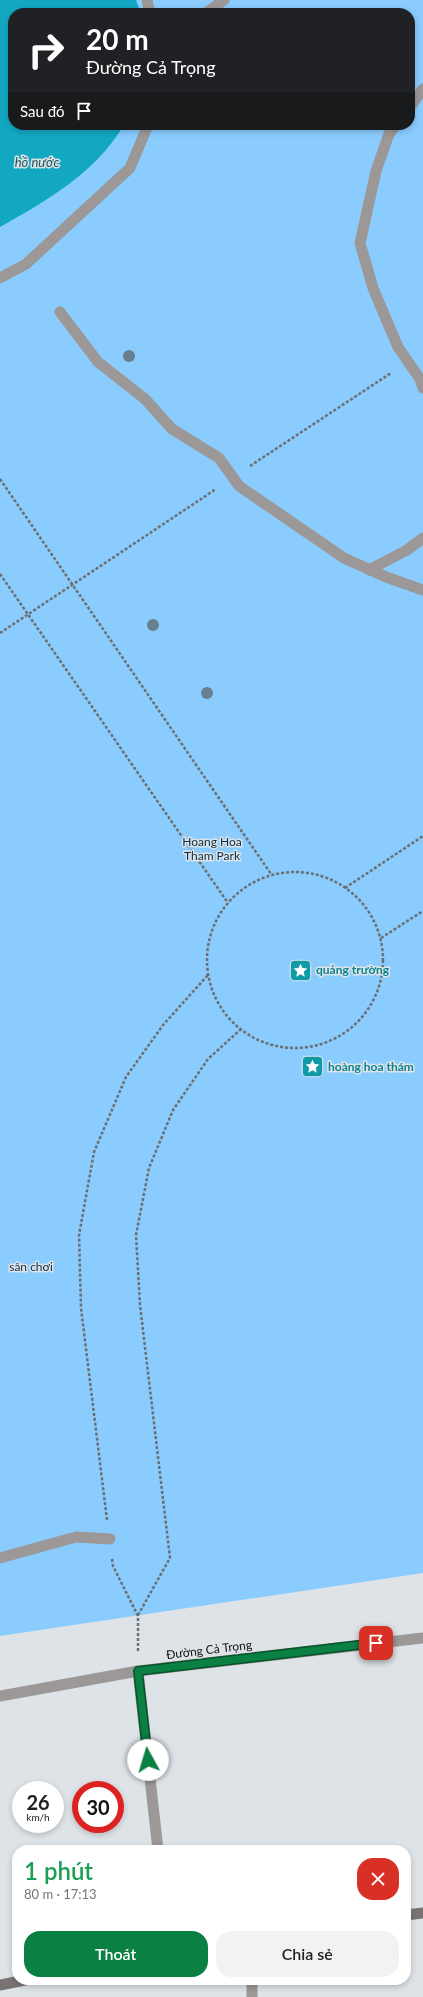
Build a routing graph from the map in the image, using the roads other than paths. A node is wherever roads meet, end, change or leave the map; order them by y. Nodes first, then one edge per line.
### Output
1 (224, 0) edge
2 (213, 8) edge
3 (423, 89) edge
4 (415, 100) edge
5 (146, 130) edge
6 (392, 130) edge
7 (0, 278) edge
8 (60, 312) dead end
9 (423, 388) edge
10 (423, 538) edge
11 (369, 570) junction
12 (423, 590) edge
13 (110, 1539) road end
14 (0, 1558) edge
15 (423, 1638) edge
16 (138, 1671) junction
17 (0, 1696) edge
18 (157, 1845) edge
19 (423, 1913) edge
20 (411, 1914) edge
21 (12, 1983) edge
22 (0, 1985) edge
23 (252, 1985) edge
24 (252, 1997) edge

1 - 2 street
3 - 4 street
5 - 7 street
6 - 9 street
8 - 11 street
10 - 11 street
11 - 12 street
13 - 14 street
15 - 16 street, Đường Cả Trọng
16 - 17 street, Đường Cả Trọng
16 - 18 street
19 - 20 main road
21 - 22 main road
23 - 24 street

